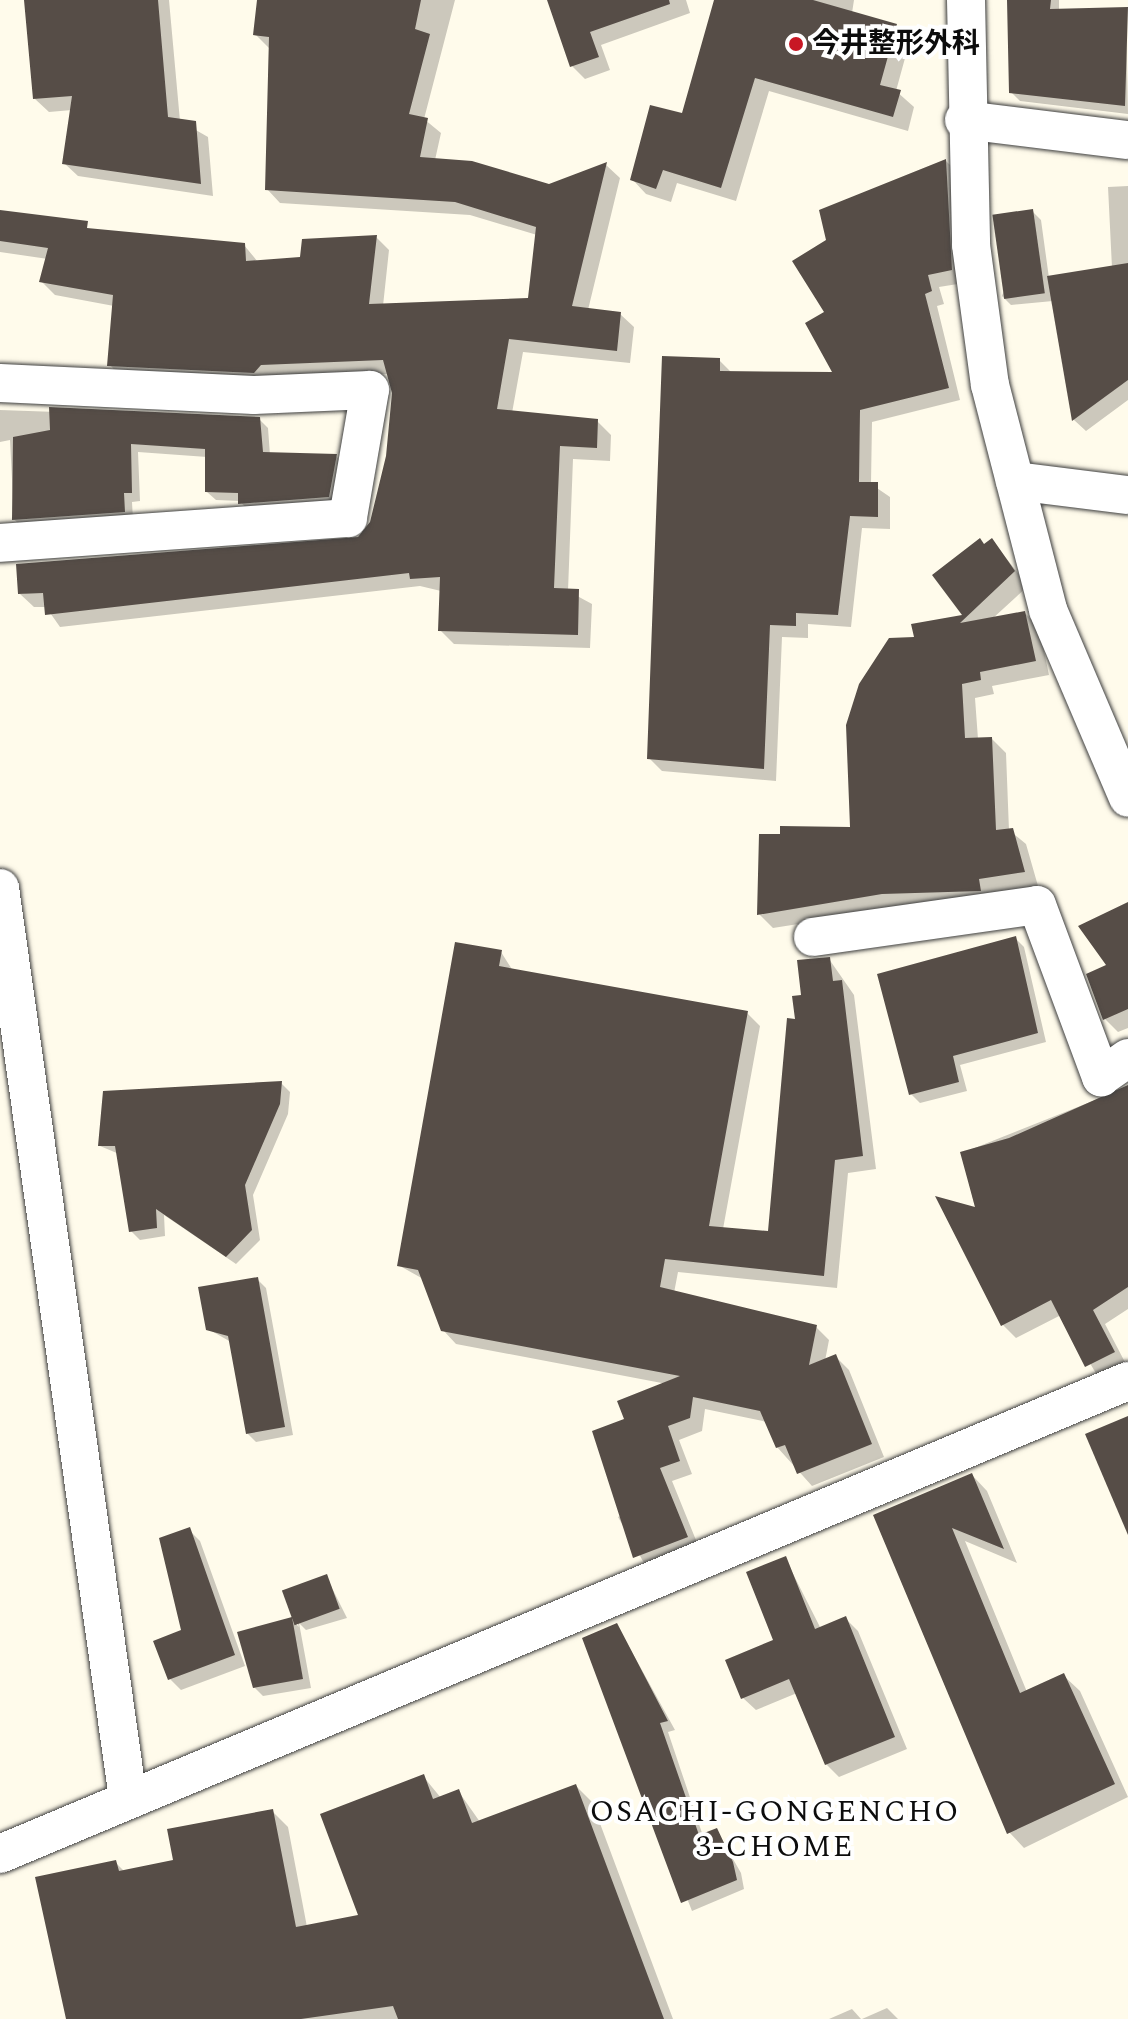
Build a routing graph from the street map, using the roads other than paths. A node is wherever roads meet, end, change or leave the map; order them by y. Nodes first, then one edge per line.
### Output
1 (966, 0) edge
2 (964, 120) junction
3 (1128, 140) edge
4 (0, 383) edge
5 (1015, 481) junction
6 (1128, 495) edge
7 (0, 543) edge
8 (1128, 798) edge
9 (0, 888) edge
10 (813, 937) dead end
11 (1128, 1058) edge
12 (1128, 1381) edge
13 (128, 1799) junction
14 (0, 1854) edge

1 - 2 street
2 - 3 street
2 - 5 street
4 - 7 street
5 - 6 street
5 - 8 street
9 - 13 street
10 - 11 street
12 - 13 street
13 - 14 street

